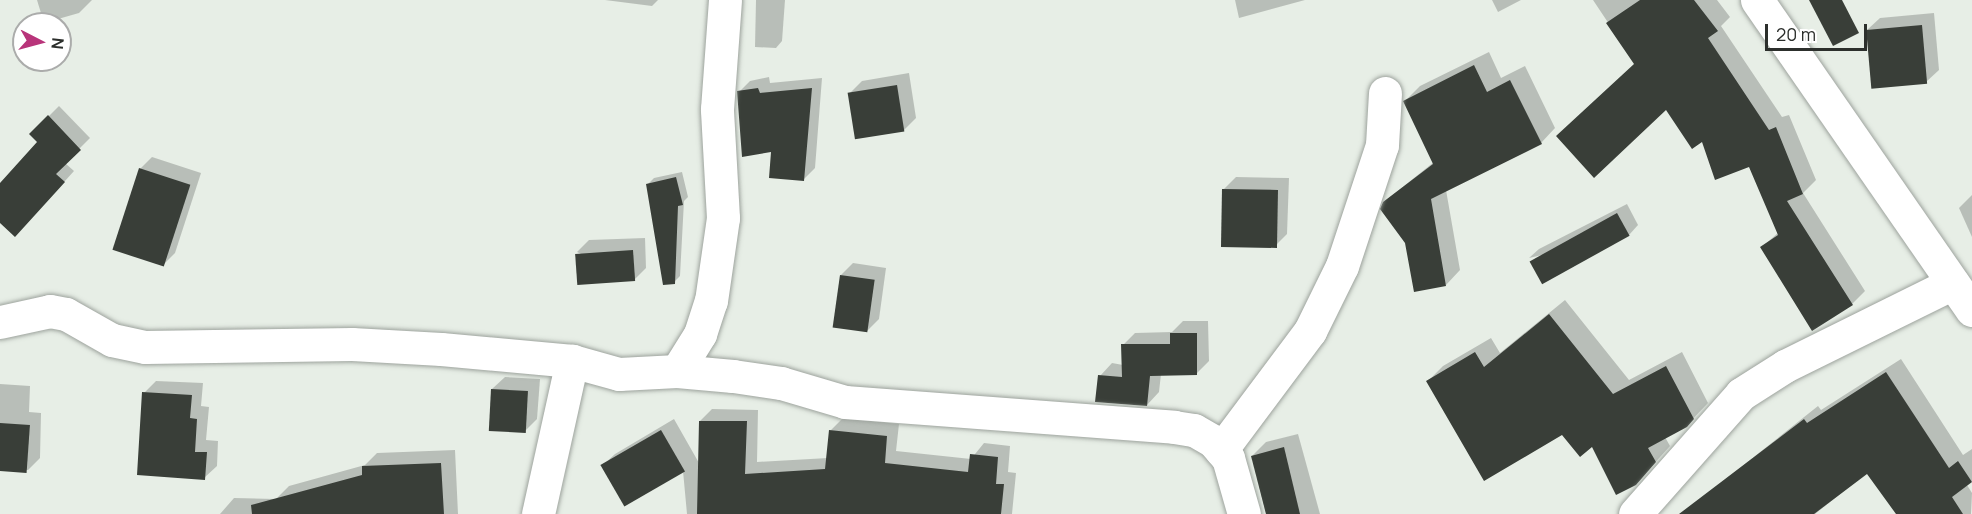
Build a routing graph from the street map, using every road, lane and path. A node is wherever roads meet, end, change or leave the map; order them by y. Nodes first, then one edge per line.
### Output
1 (725, 0) edge
2 (1757, 0) edge
3 (1384, 93) dead end
4 (1953, 283) junction
5 (1972, 310) edge
6 (0, 322) edge
7 (572, 361) junction
8 (677, 371) junction
9 (1221, 450) junction
10 (538, 514) edge
11 (1244, 514) edge
12 (1635, 514) edge

1 - 8 street
2 - 4 street
3 - 9 street
4 - 5 street
4 - 12 street
6 - 7 street
7 - 8 street
7 - 10 street
8 - 9 street
9 - 11 street

